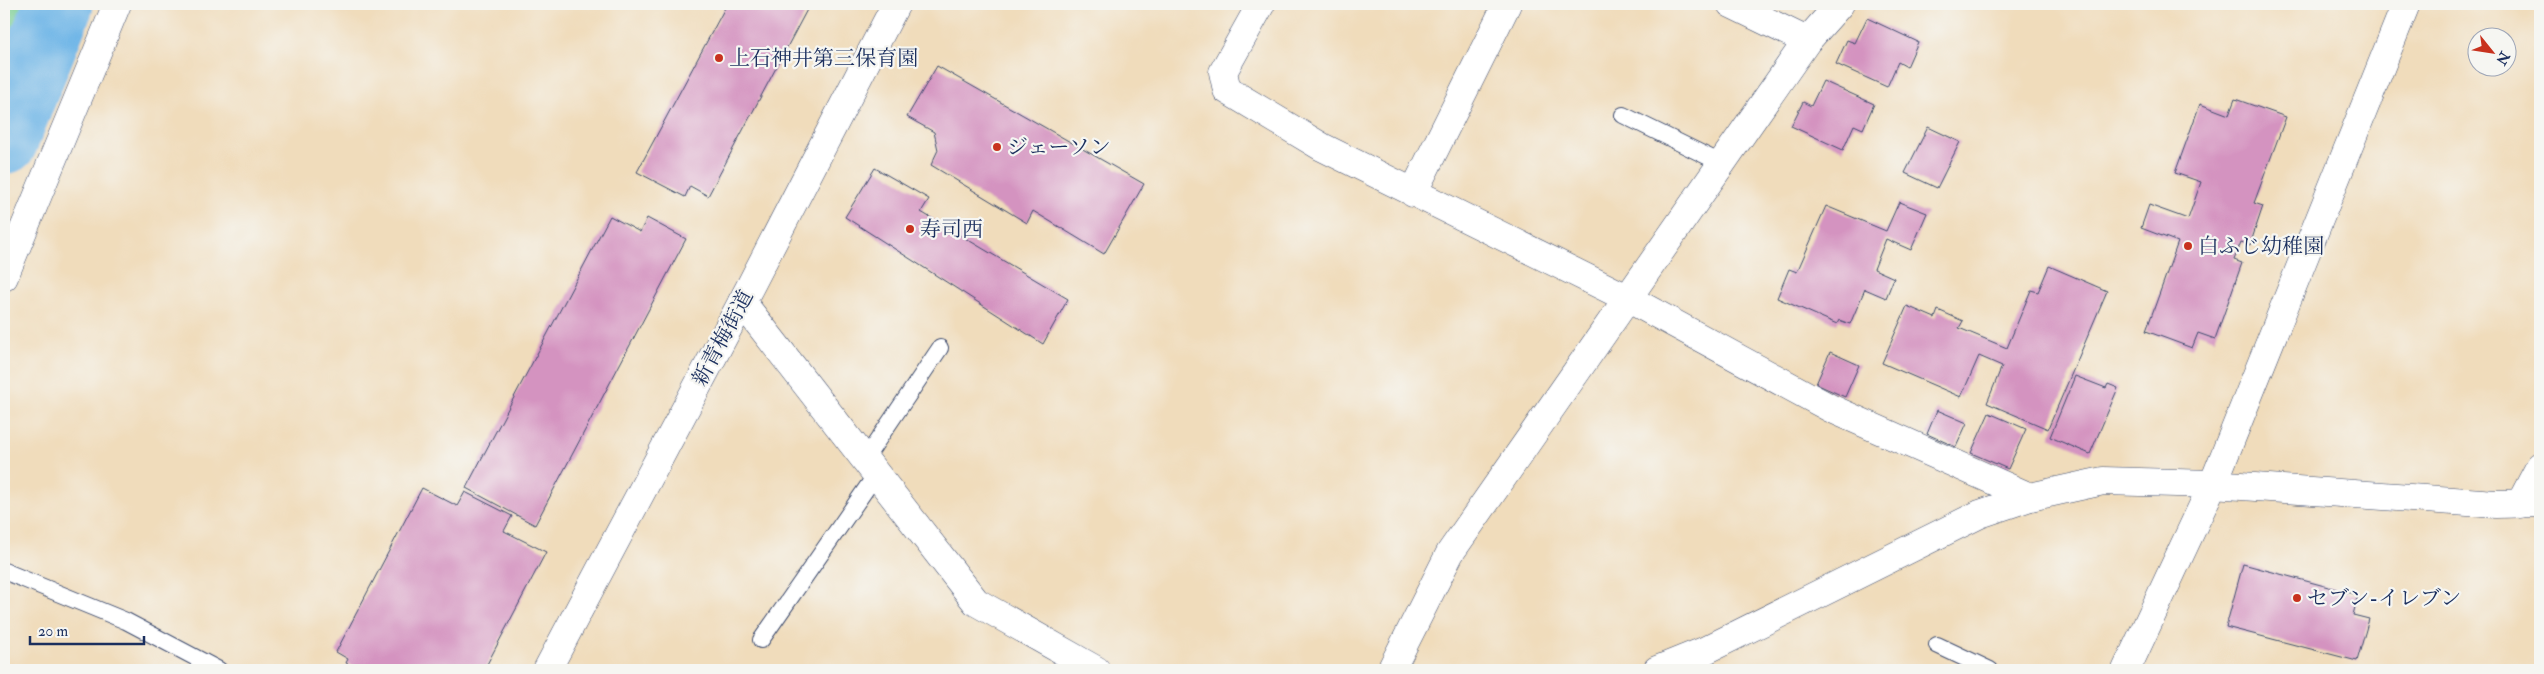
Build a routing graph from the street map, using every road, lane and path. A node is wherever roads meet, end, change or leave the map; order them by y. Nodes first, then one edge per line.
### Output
1 (117, 4) edge
2 (896, 4) edge
3 (1261, 4) edge
4 (1507, 4) edge
5 (1731, 4) edge
6 (1840, 4) edge
7 (2406, 4) edge
8 (1807, 41) junction
9 (1623, 115) dead end
10 (1722, 164) junction
11 (1413, 193) junction
12 (4, 277) edge
13 (1629, 299) junction
14 (742, 302) junction
15 (940, 348) dead end
16 (871, 466) junction
17 (2540, 466) edge
18 (2213, 484) junction
19 (2030, 497) junction
20 (2530, 504) edge
21 (4, 571) edge
22 (761, 640) dead end
23 (1937, 645) dead end
24 (2133, 668) edge
25 (219, 670) edge
26 (546, 670) edge
27 (1096, 670) edge
28 (1391, 670) edge
29 (1656, 670) edge
30 (1990, 670) edge

1 - 12 street
2 - 14 street, 新青梅街道
3 - 11 street
4 - 11 street
5 - 8 street
6 - 8 street
7 - 18 street
8 - 10 street
9 - 10 lane
10 - 13 street
11 - 13 street
13 - 19 street
13 - 28 street
14 - 16 street
14 - 26 street, 新青梅街道
15 - 16 lane
16 - 22 lane
16 - 27 street
17 - 20 street
18 - 19 street
18 - 20 street
18 - 24 street
19 - 29 street
21 - 25 lane
23 - 30 lane

